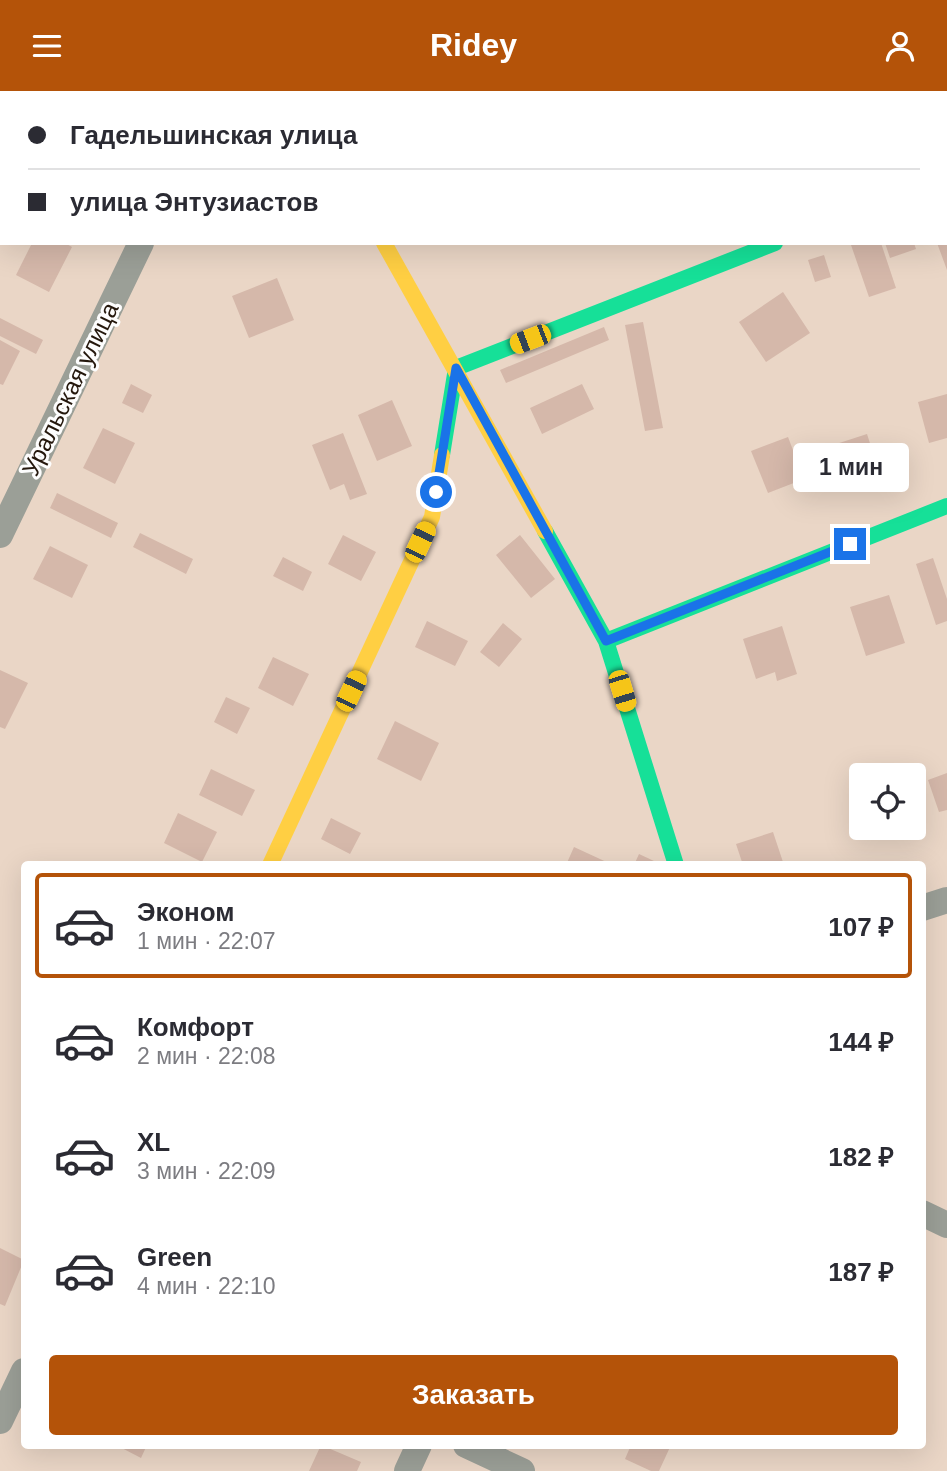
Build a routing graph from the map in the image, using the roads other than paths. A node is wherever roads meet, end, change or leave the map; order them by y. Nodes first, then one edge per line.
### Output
1 (140, 245) edge
2 (385, 245) edge
3 (770, 245) edge
4 (456, 368) junction
5 (947, 506) edge
6 (0, 535) edge
7 (606, 641) junction
8 (272, 861) edge
9 (675, 861) edge
10 (947, 900) edge
11 (926, 907) edge
12 (926, 1215) edge
13 (947, 1225) edge
14 (21, 1377) edge
15 (0, 1421) edge
16 (417, 1449) edge
17 (475, 1449) edge
18 (407, 1471) edge
19 (522, 1471) edge

1 - 6 street, Уральская улица
2 - 4 street
3 - 4 street
4 - 7 street
4 - 8 street
5 - 7 street
7 - 9 street
10 - 11 street
12 - 13 street
14 - 15 street
16 - 18 street
17 - 19 street

